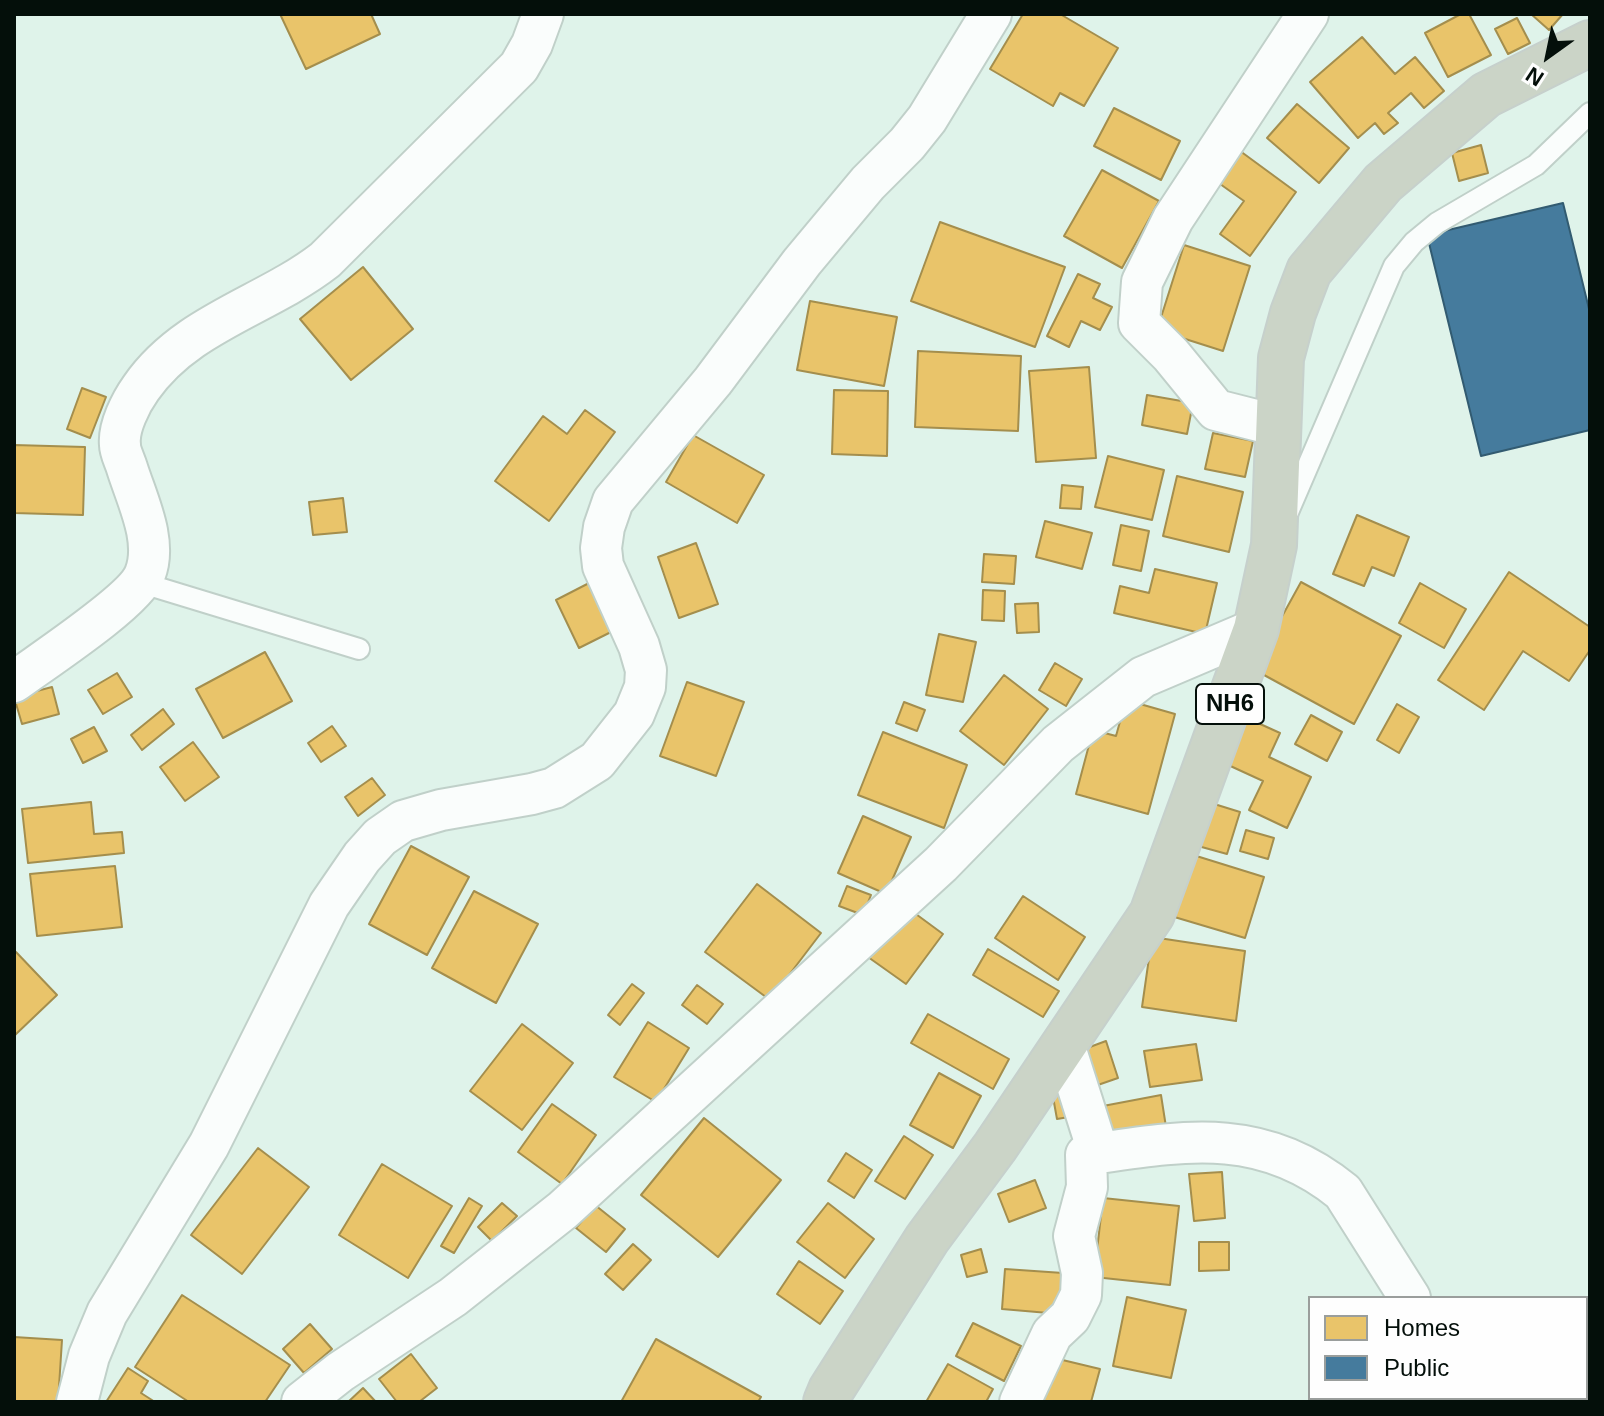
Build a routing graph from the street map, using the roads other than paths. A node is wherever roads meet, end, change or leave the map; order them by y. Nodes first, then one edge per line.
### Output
1 (543, 14) edge
2 (991, 14) edge
3 (1308, 14) edge
4 (1590, 43) edge
5 (1590, 113) edge
6 (1279, 426) junction
7 (1274, 545) junction
8 (139, 582) junction
9 (1256, 629) junction
10 (359, 649) dead end
11 (14, 682) edge
12 (1064, 1044) junction
13 (1086, 1155) junction
14 (1409, 1296) edge
15 (77, 1402) edge
16 (302, 1402) edge
17 (826, 1402) edge
18 (1020, 1402) edge

1 - 8 street
2 - 15 street
3 - 6 street
4 - 6 highway, NH6
5 - 7 lane
6 - 7 highway, NH6
7 - 9 highway, NH6
8 - 10 lane
8 - 11 street
9 - 12 highway, NH6
9 - 16 street
12 - 13 street
12 - 17 highway, NH6
13 - 14 street
13 - 18 street

